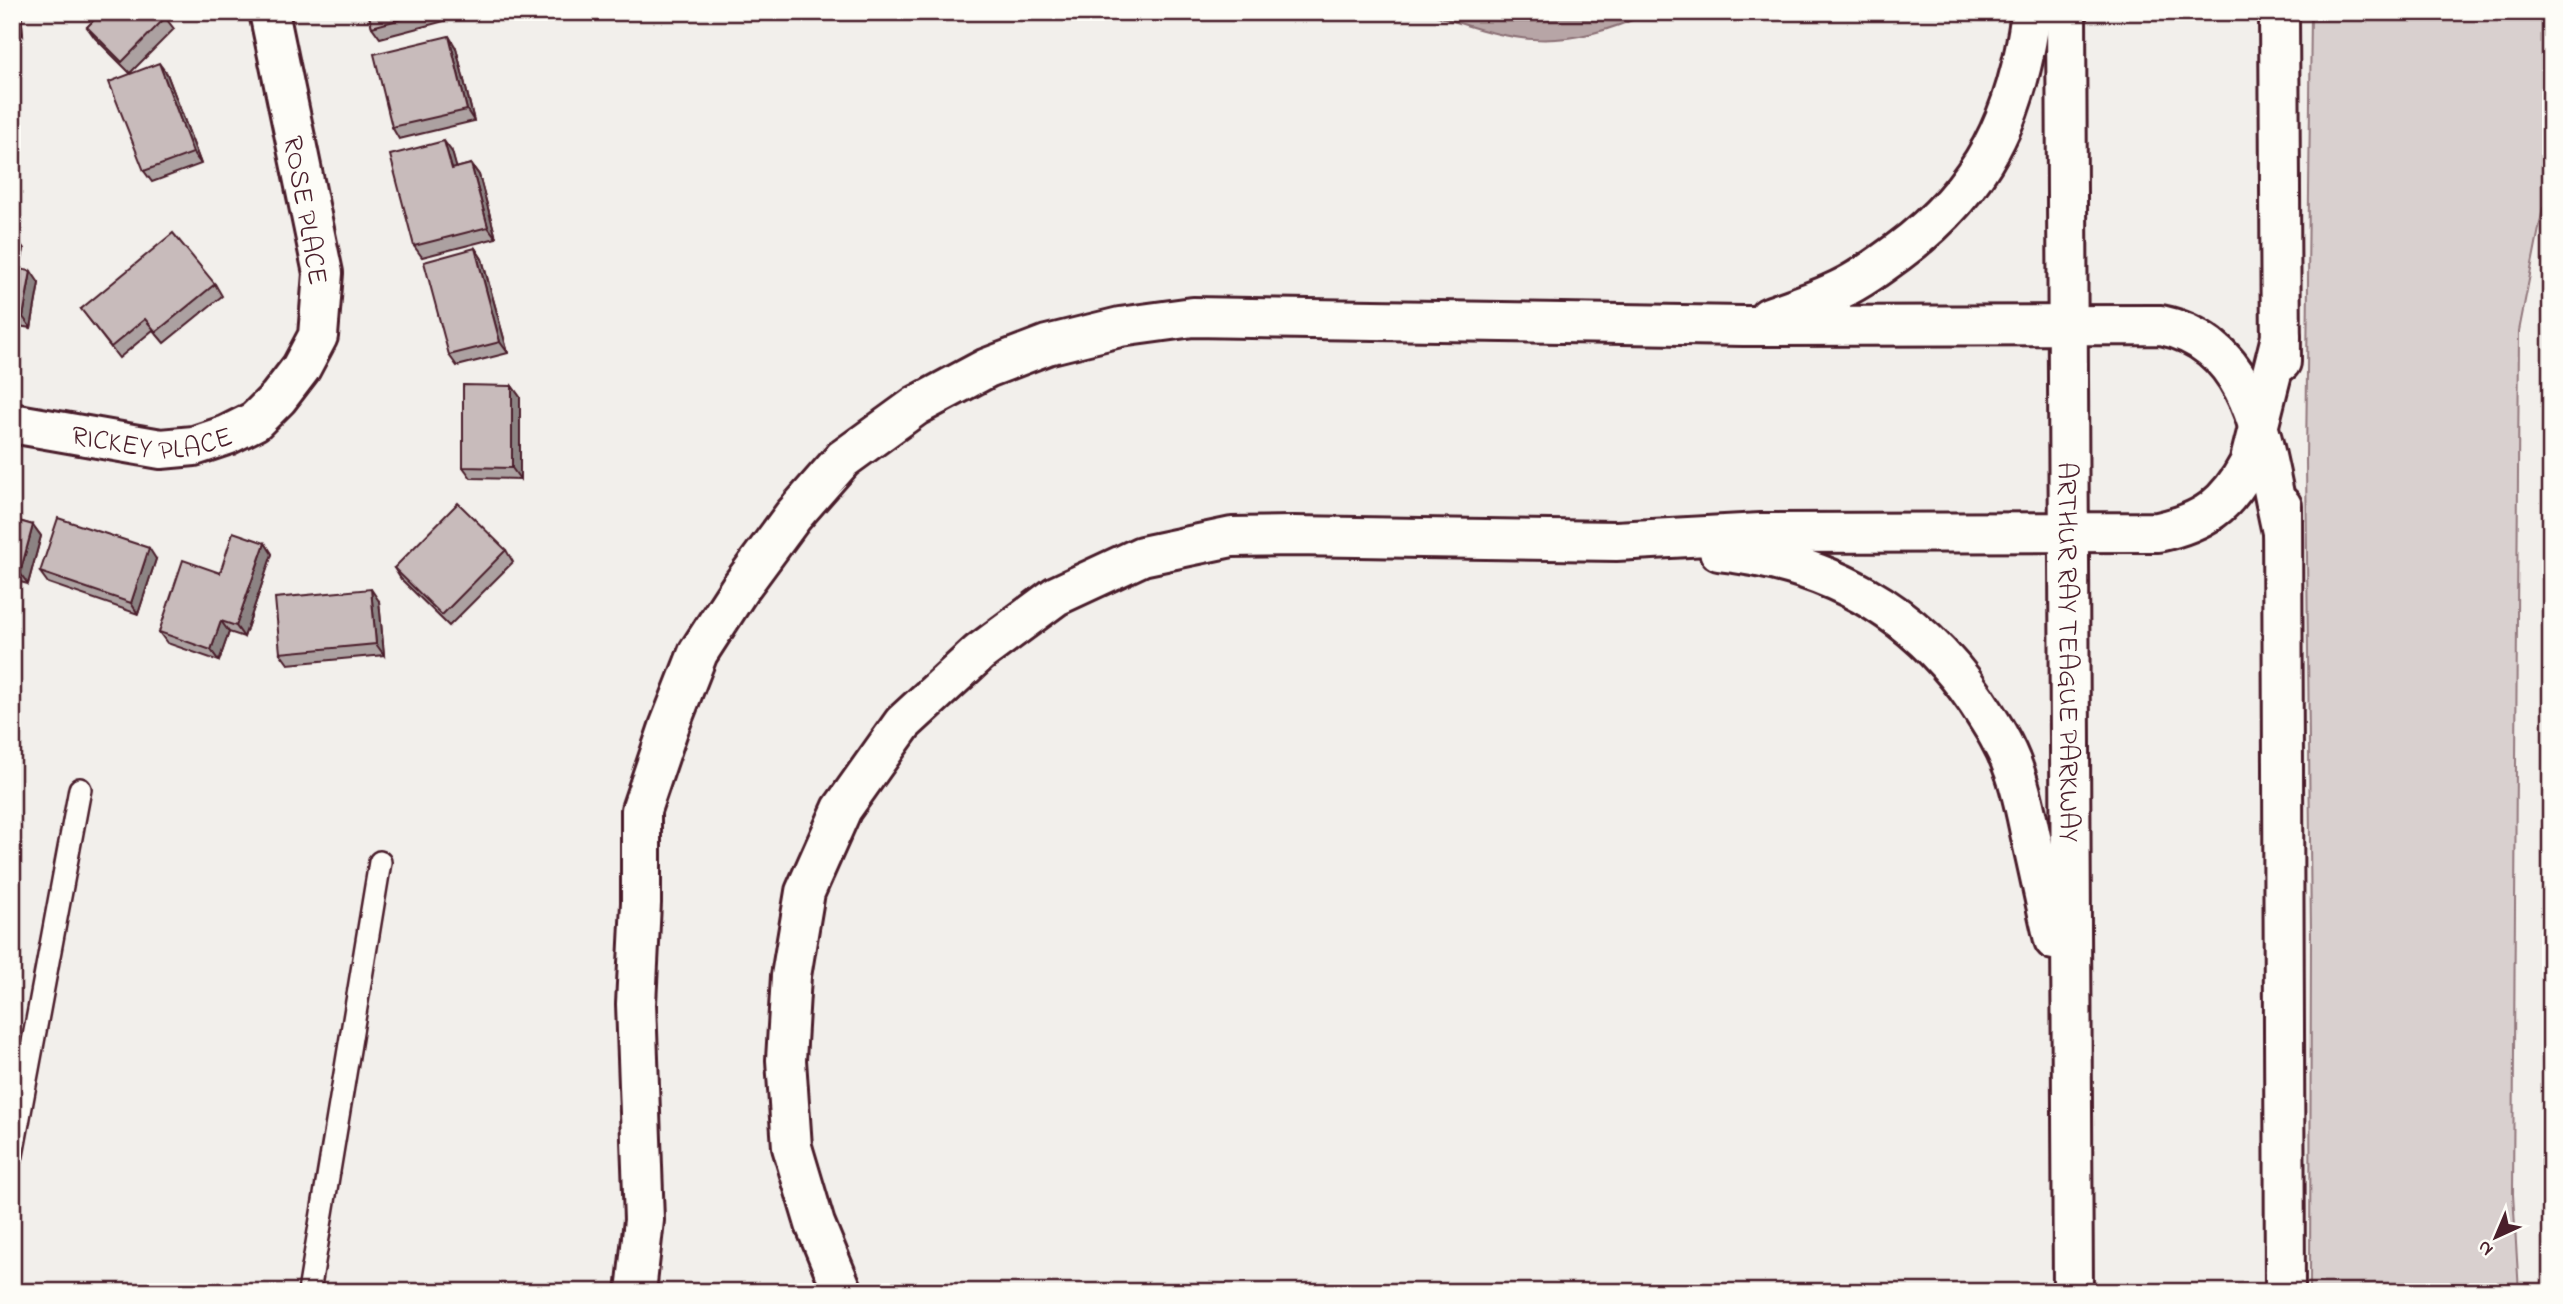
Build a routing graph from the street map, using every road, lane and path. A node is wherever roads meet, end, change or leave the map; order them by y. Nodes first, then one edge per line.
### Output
1 (269, 12) edge
2 (2031, 12) edge
3 (2066, 12) edge
4 (2279, 12) edge
5 (2068, 325) junction
6 (1743, 326) junction
7 (2281, 337) junction
8 (278, 398) joint
9 (12, 423) edge
10 (2258, 429) junction
11 (2067, 532) junction
12 (2282, 532) junction
13 (1616, 541) junction
14 (80, 789) dead end
15 (380, 862) dead end
16 (2071, 1019) junction
17 (12, 1156) edge
18 (309, 1292) edge
19 (636, 1292) edge
20 (843, 1292) edge
21 (2073, 1292) edge
22 (2285, 1292) edge

1 - 8 main road, ROSE PLACE
2 - 6 main road
3 - 5 main road, ARTHUR RAY TEAGUE PARKWAY
4 - 7 main road
5 - 6 main road
5 - 10 main road
5 - 11 main road, ARTHUR RAY TEAGUE PARKWAY
6 - 19 main road
7 - 10 main road
7 - 12 main road
8 - 9 main road, RICKEY PLACE
10 - 11 main road
10 - 12 main road
11 - 13 main road
11 - 16 main road, ARTHUR RAY TEAGUE PARKWAY
12 - 22 main road
13 - 16 main road
13 - 20 main road
14 - 17 lane
15 - 18 lane
16 - 21 main road, ARTHUR RAY TEAGUE PARKWAY

